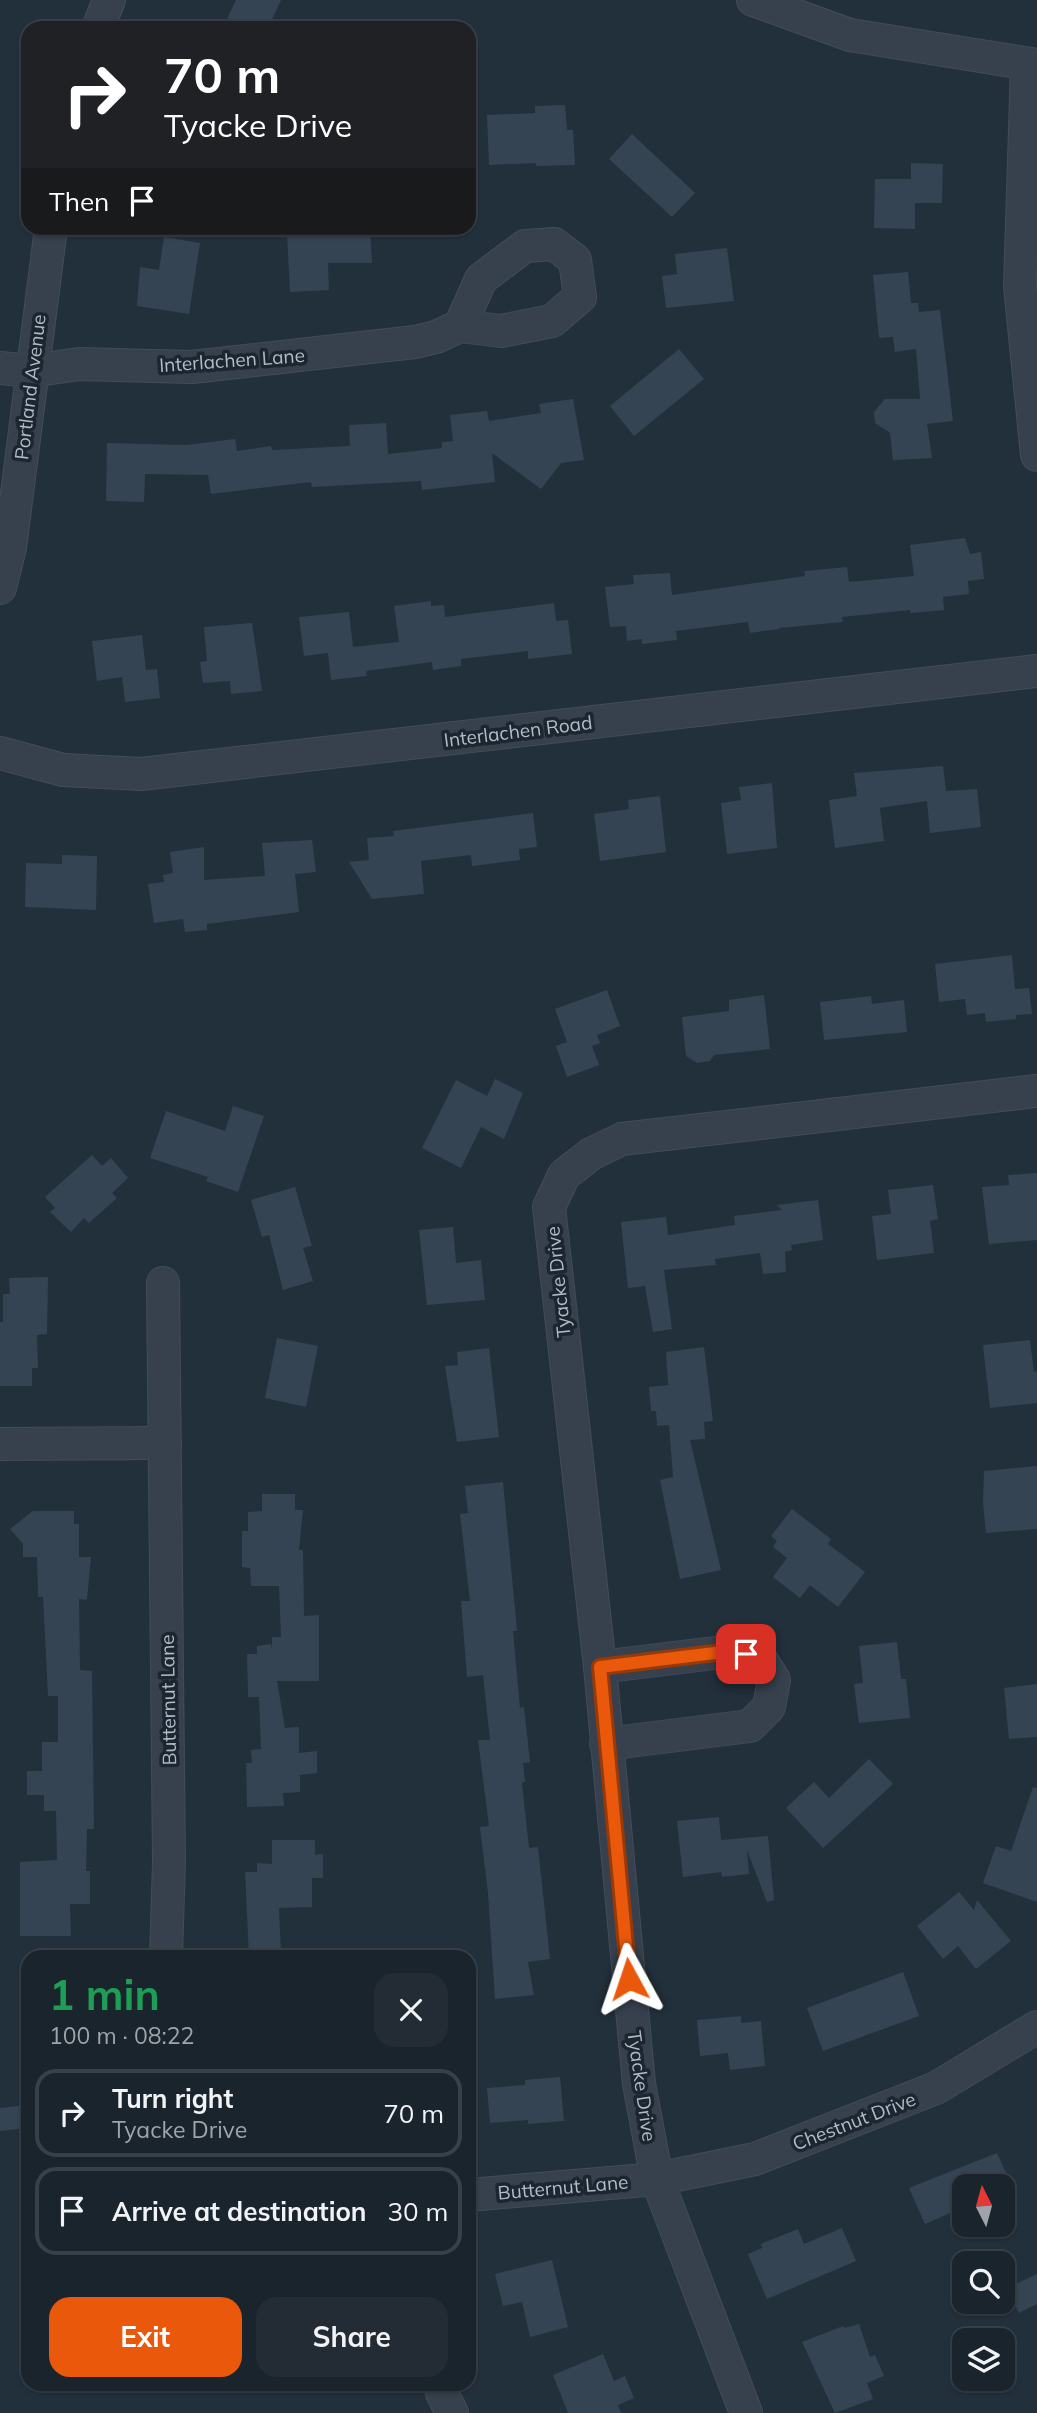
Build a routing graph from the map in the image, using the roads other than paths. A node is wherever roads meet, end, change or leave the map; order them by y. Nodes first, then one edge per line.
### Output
1 (109, 0) edge
2 (753, 0) edge
3 (101, 21) edge
4 (1032, 66) edge
5 (50, 235) edge
6 (460, 326) dead end
7 (0, 369) edge
8 (32, 371) junction
9 (1037, 455) edge
10 (0, 588) edge
11 (1037, 671) edge
12 (0, 753) edge
13 (1037, 1091) edge
14 (163, 1283) dead end
15 (165, 1443) junction
16 (0, 1444) edge
17 (600, 1667) junction
18 (606, 1744) junction
19 (166, 1950) edge
20 (1037, 2027) edge
21 (657, 2179) junction
22 (476, 2194) edge
23 (442, 2391) edge
24 (452, 2413) edge
25 (746, 2413) edge

1 - 3 street
2 - 4 street
4 - 9 street
5 - 8 street, Portland Avenue
6 - 8 street, Interlachen Lane
7 - 8 street, Interlachen Lane
8 - 10 street, Portland Avenue
11 - 12 street, Interlachen Road
13 - 17 street, Tyacke Drive
14 - 15 street, Butternut Lane
15 - 16 street
15 - 19 street, Butternut Lane
17 - 18 street, Tyacke Drive
17 - 18 street
18 - 21 street, Tyacke Drive
20 - 21 street, Chestnut Drive
21 - 22 street, Butternut Lane
21 - 25 street, Tyacke Drive
23 - 24 street

